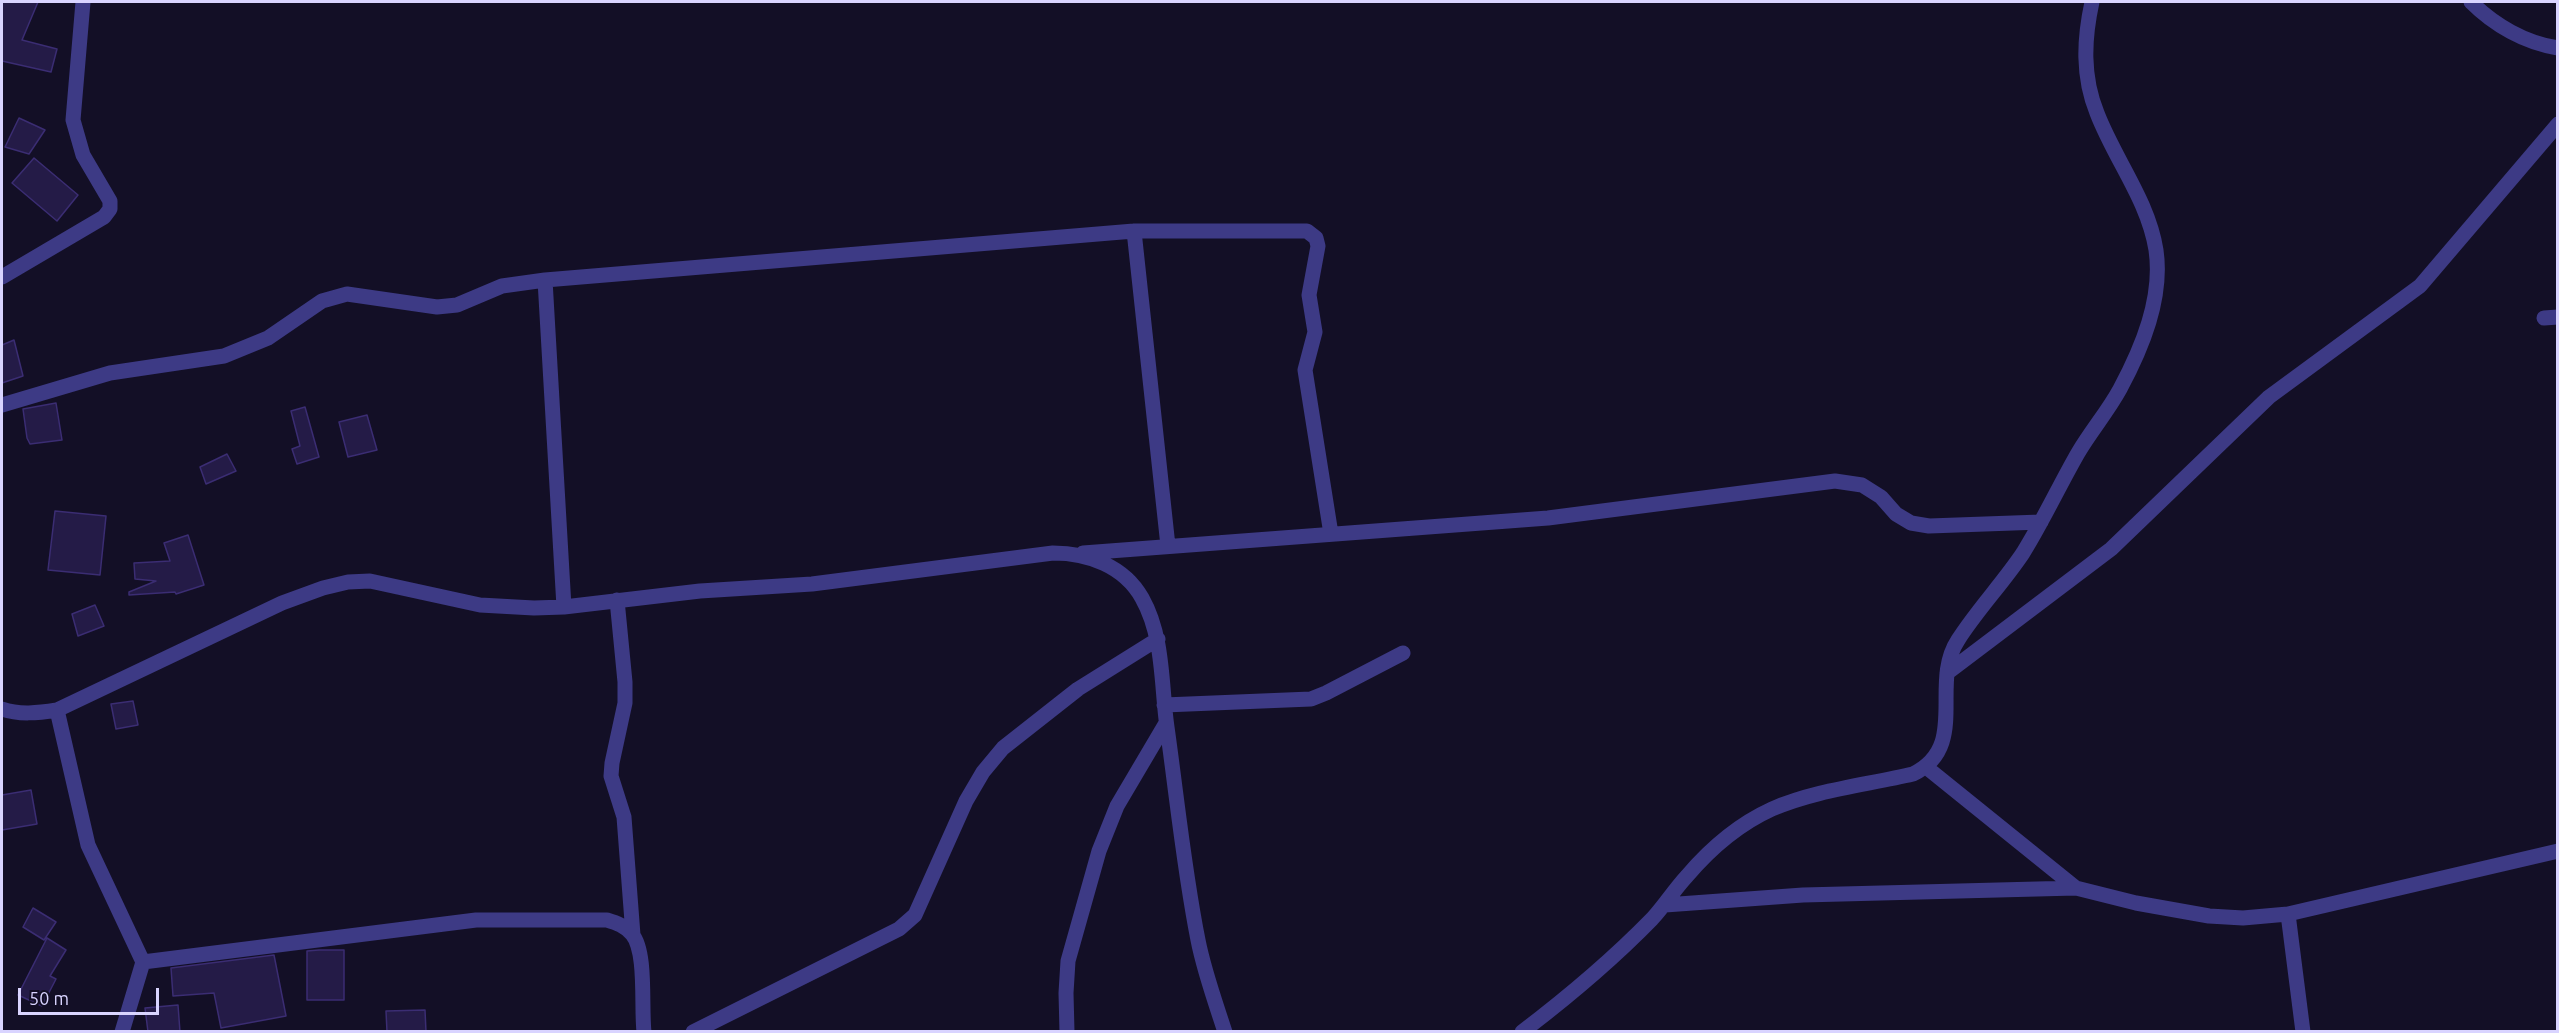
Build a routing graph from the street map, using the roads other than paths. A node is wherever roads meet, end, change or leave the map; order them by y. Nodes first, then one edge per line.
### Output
1 (83, 2) edge
2 (2092, 2) edge
3 (2471, 2) edge
4 (2558, 48) edge
5 (2558, 124) edge
6 (1134, 231) junction
7 (2, 277) edge
8 (545, 280) junction
9 (2, 405) edge
10 (2041, 522) junction
11 (1331, 534) junction
12 (1168, 546) junction
13 (1077, 553) junction
14 (617, 600) junction
15 (564, 607) junction
16 (1158, 639) junction
17 (1402, 653) dead end
18 (1947, 673) junction
19 (1164, 705) junction
20 (2, 709) edge
21 (57, 710) junction
22 (1166, 723) junction
23 (1926, 767) junction
24 (2558, 851) edge
25 (2076, 888) junction
26 (1665, 905) junction
27 (2288, 914) junction
28 (633, 935) junction
29 (143, 962) junction
30 (122, 1032) edge
31 (644, 1032) edge
32 (693, 1032) edge
33 (1067, 1032) edge
34 (1225, 1032) edge
35 (1522, 1032) edge
36 (2303, 1032) edge

1 - 7 street
2 - 10 street
3 - 4 street
5 - 18 street
6 - 8 street
6 - 11 street
6 - 12 street
8 - 9 street
8 - 15 street
10 - 11 street
10 - 18 street
11 - 12 street
12 - 13 street
13 - 14 street
13 - 16 street
14 - 15 street
14 - 28 street
15 - 21 street
16 - 19 street
16 - 32 street
17 - 19 street
18 - 23 street
19 - 22 street
20 - 21 street
21 - 29 street
22 - 33 street
22 - 34 street
23 - 25 street
23 - 26 street
24 - 27 street
25 - 26 street
25 - 27 street
26 - 35 street
27 - 36 street
28 - 29 street
28 - 31 street
29 - 30 street

